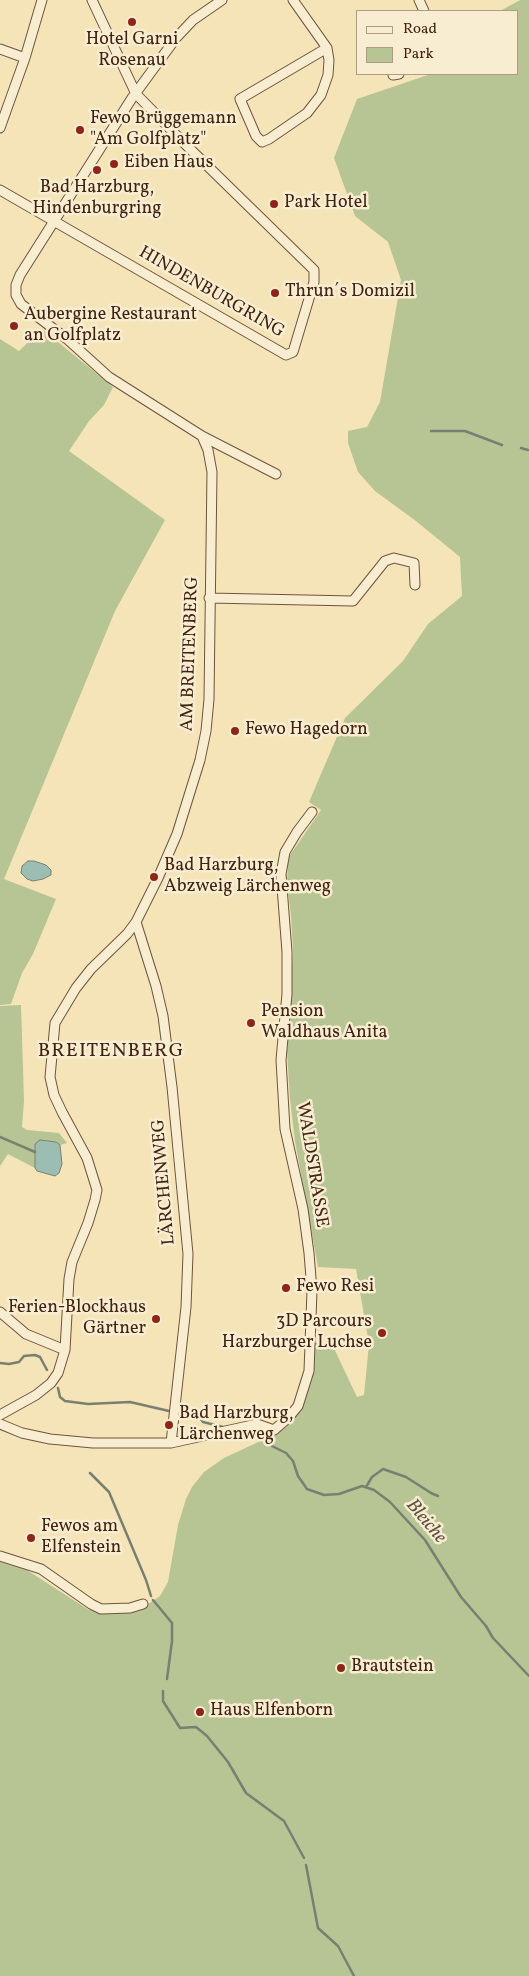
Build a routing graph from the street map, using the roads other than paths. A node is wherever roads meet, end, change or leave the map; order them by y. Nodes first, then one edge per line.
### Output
1 (42, 0) edge
2 (92, 0) edge
3 (222, 0) edge
4 (293, 0) edge
5 (327, 48) junction
6 (0, 49) edge
7 (25, 58) junction
8 (136, 94) junction
9 (0, 128) edge
10 (0, 190) edge
11 (56, 222) junction
12 (202, 436) junction
13 (276, 474) dead end
14 (415, 585) dead end
15 (210, 598) junction
16 (312, 812) dead end
17 (136, 922) junction
18 (0, 1312) edge
19 (64, 1350) junction
20 (0, 1415) edge
21 (0, 1424) edge
22 (171, 1443) junction
23 (0, 1556) edge
24 (143, 1604) dead end

1 - 7 street
2 - 8 street
3 - 8 street
4 - 5 street
5 - 5 street
6 - 7 street
7 - 9 street
8 - 11 street
8 - 11 street, HINDENBURGRING
10 - 11 street
11 - 12 street
12 - 13 street
12 - 15 street, AM BREITENBERG
14 - 15 street
15 - 17 street, AM BREITENBERG
16 - 22 street, WALDSTRASSE
17 - 19 street, AM BREITENBERG
17 - 22 street, LÄRCHENWEG
18 - 19 street
19 - 20 street, AM BREITENBERG
21 - 22 street
23 - 24 street

